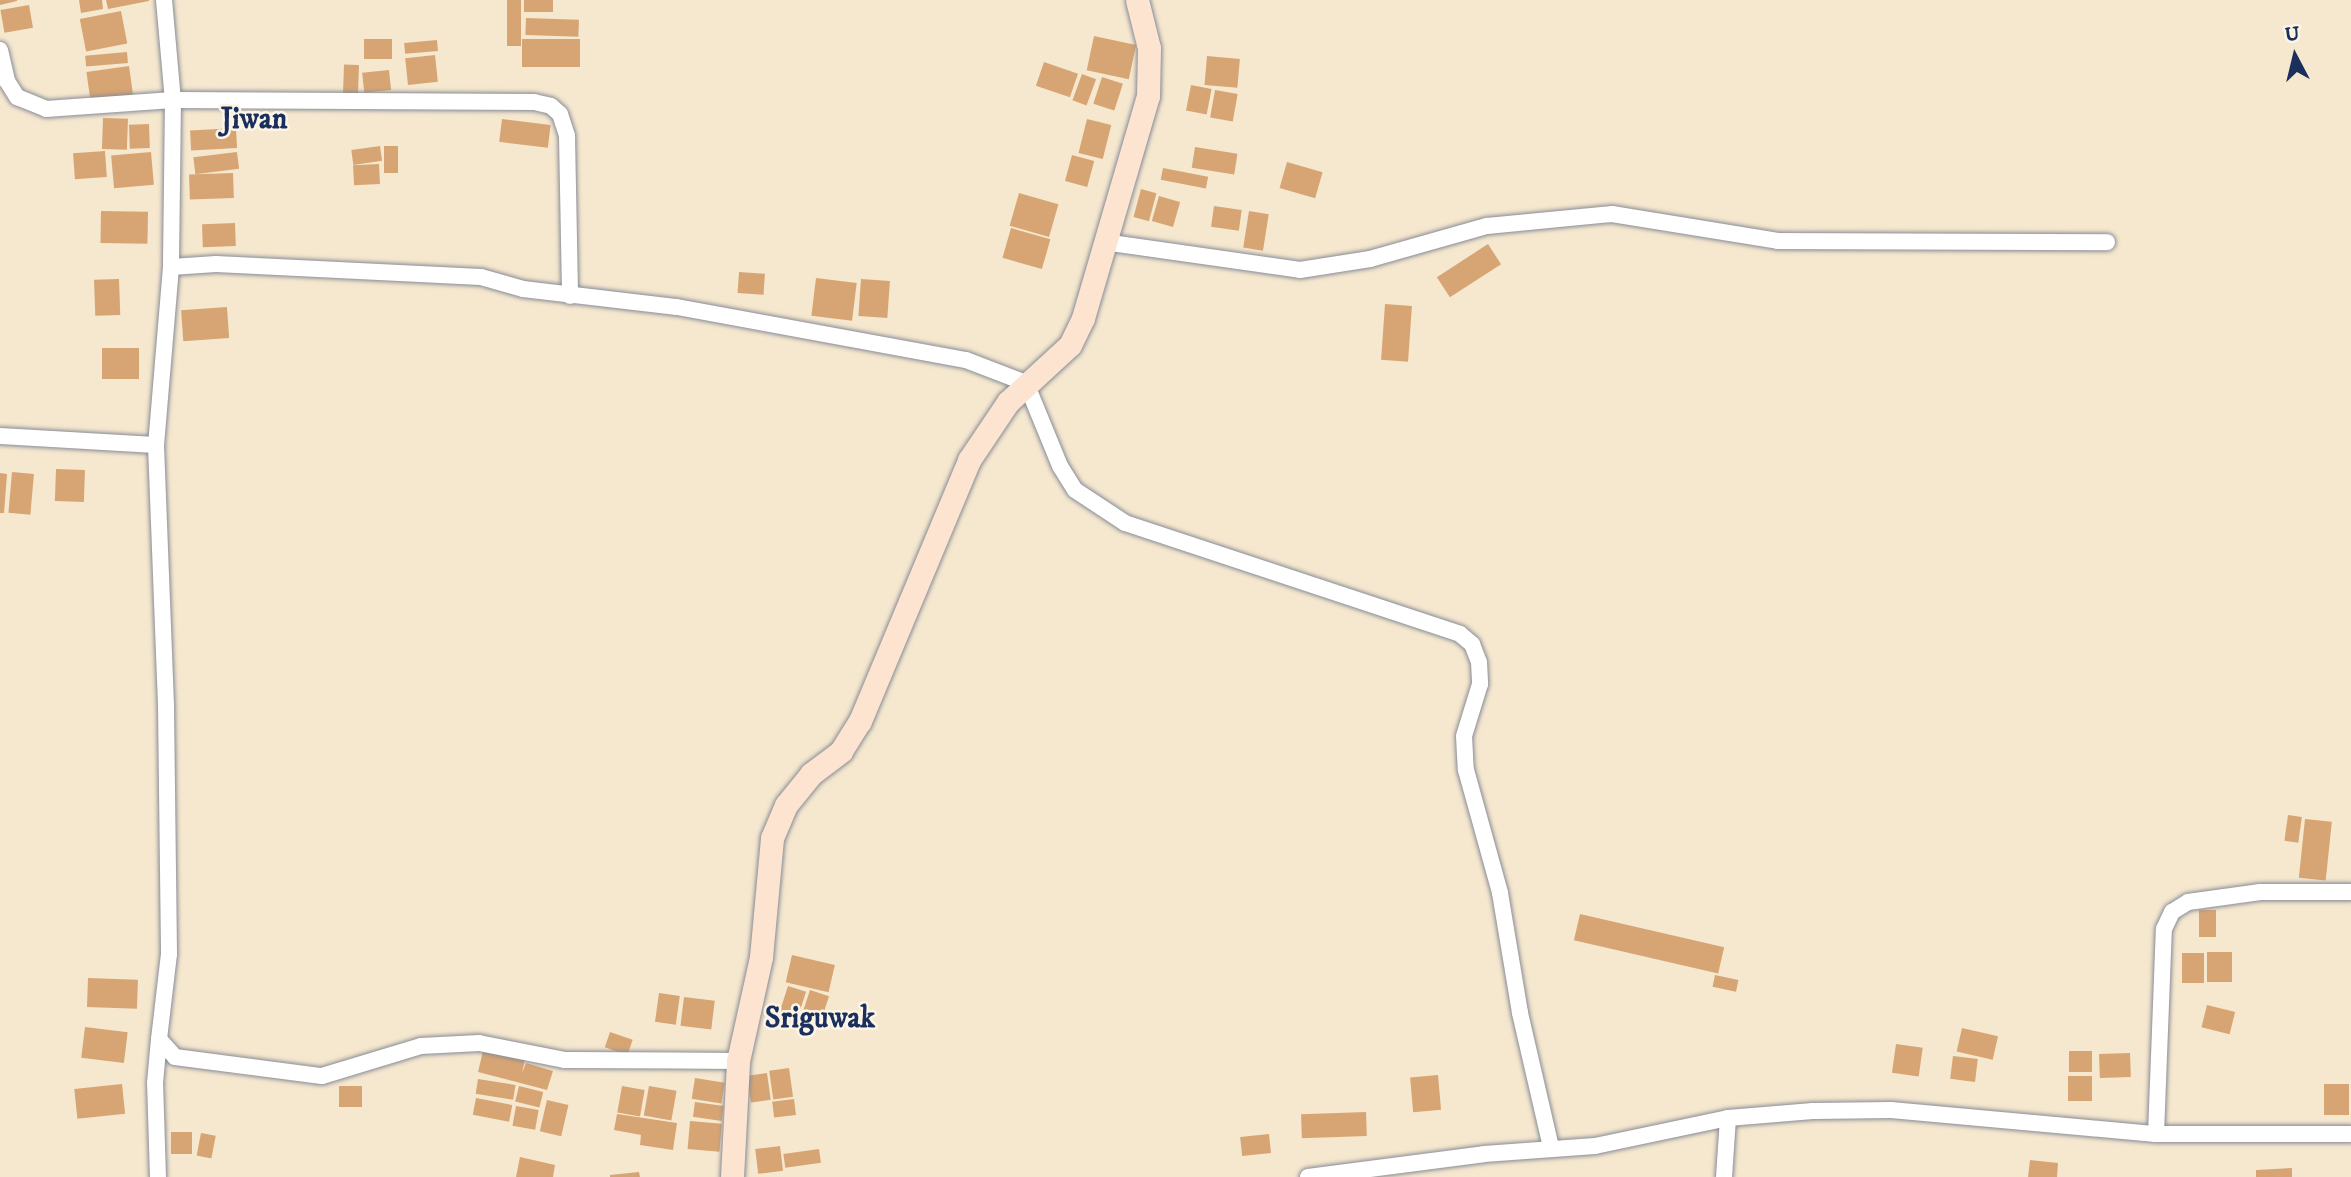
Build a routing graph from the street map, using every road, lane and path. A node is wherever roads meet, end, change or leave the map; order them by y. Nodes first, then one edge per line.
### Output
1 (164, 0) edge
2 (1137, 0) edge
3 (0, 50) edge
4 (173, 100) junction
5 (1104, 242) junction
6 (2107, 242) dead end
7 (171, 267) junction
8 (570, 296) junction
9 (1026, 383) junction
10 (0, 436) edge
11 (156, 445) junction
12 (2351, 892) edge
13 (159, 1039) junction
14 (738, 1061) junction
15 (1728, 1118) junction
16 (2156, 1134) junction
17 (2351, 1134) edge
18 (1551, 1147) junction
19 (158, 1177) edge
20 (732, 1177) edge
21 (1308, 1177) edge
22 (1724, 1177) edge

1 - 4 street
2 - 5 street
3 - 4 street
4 - 7 street
4 - 8 street
5 - 6 street
5 - 9 street
7 - 8 street
7 - 11 street
8 - 9 street
9 - 14 street
9 - 18 street
10 - 11 street
11 - 13 street
12 - 16 street
13 - 14 street
13 - 19 street
14 - 20 street
15 - 16 street
15 - 18 street
15 - 22 street
16 - 17 street
18 - 21 street

